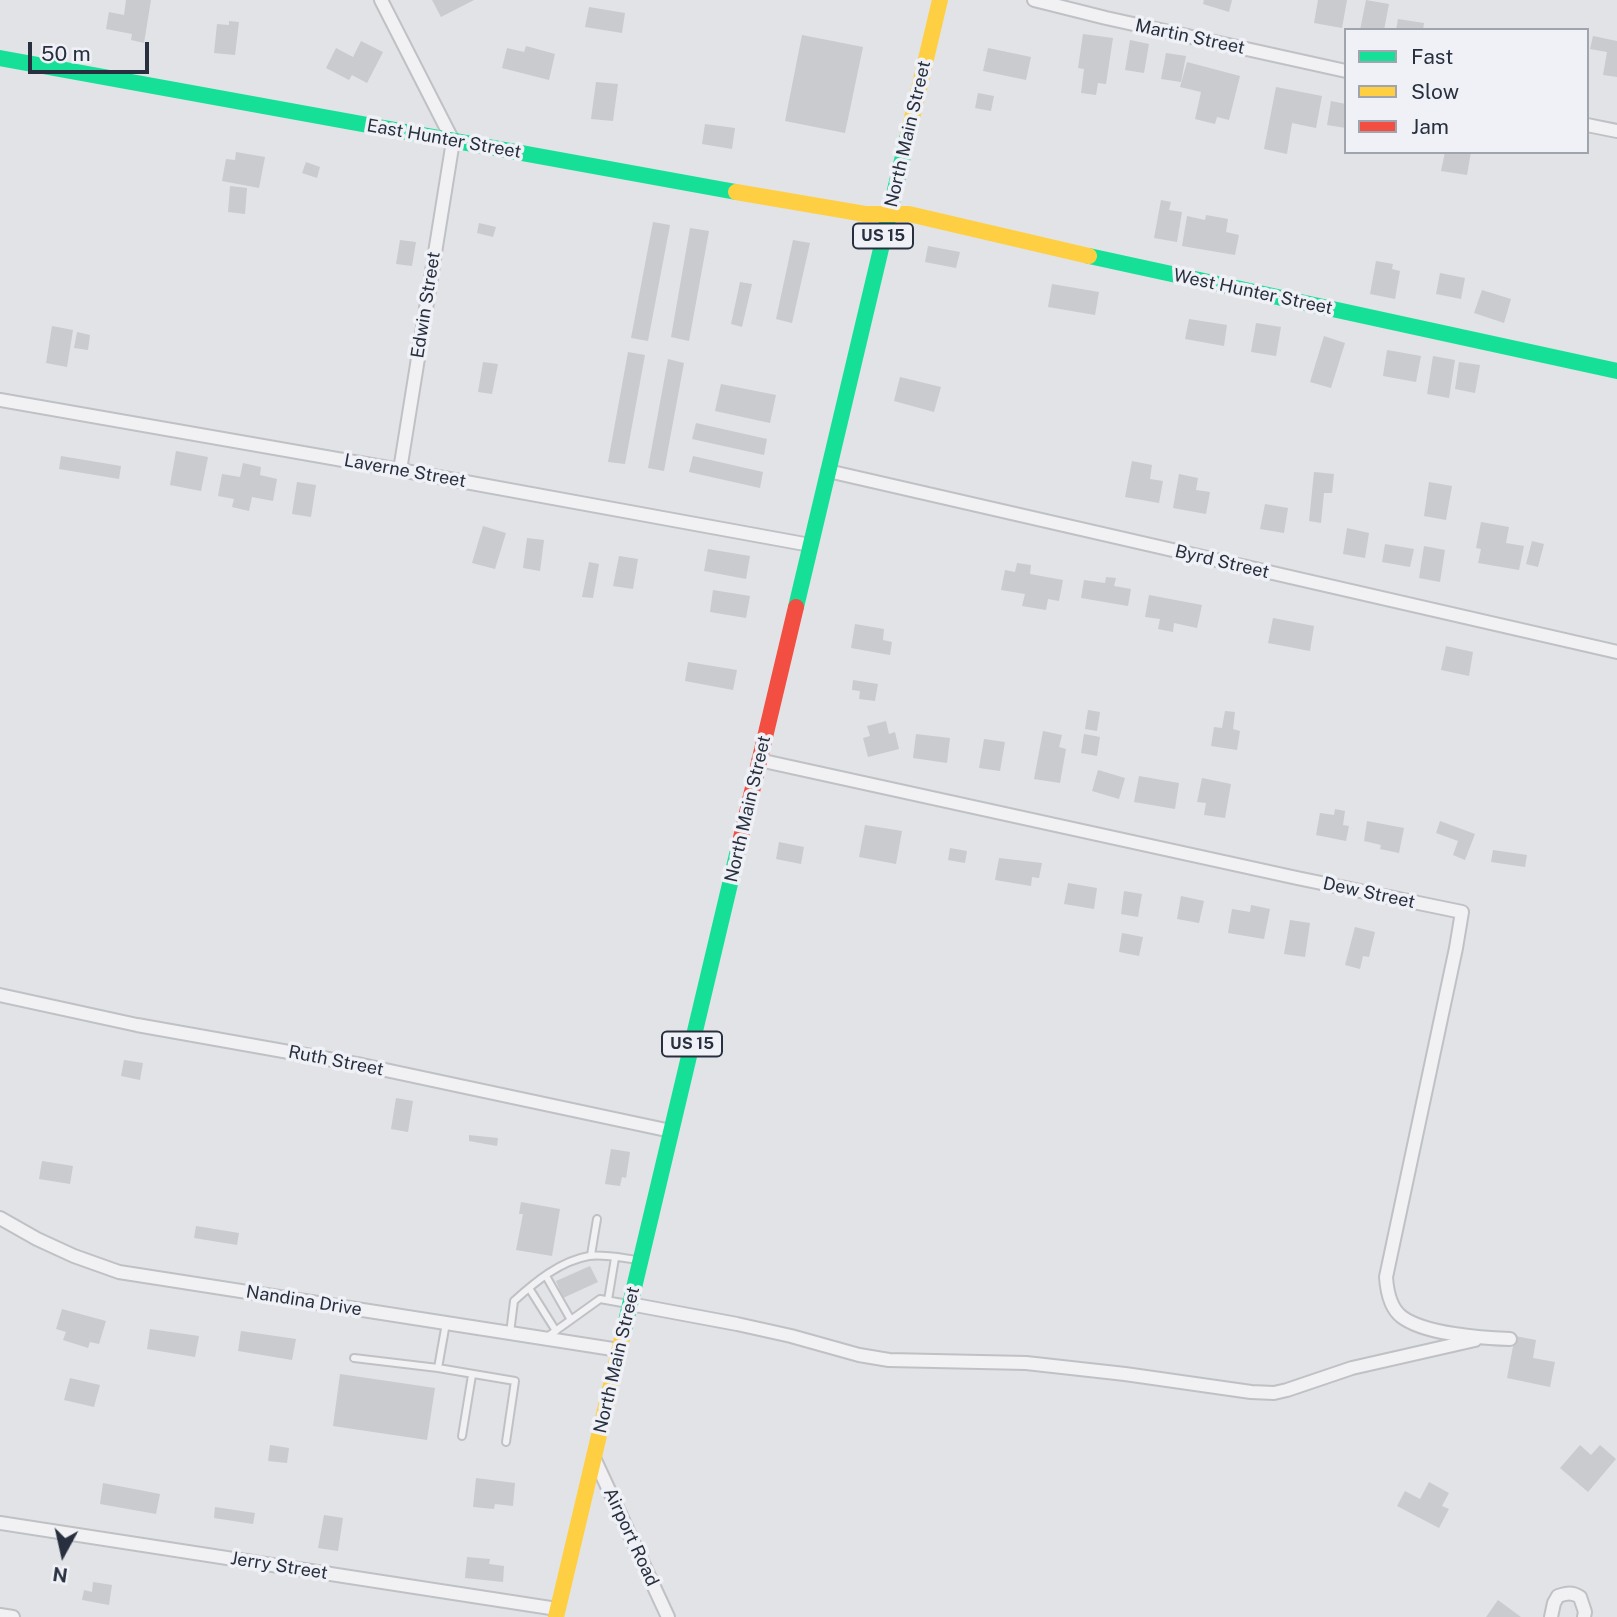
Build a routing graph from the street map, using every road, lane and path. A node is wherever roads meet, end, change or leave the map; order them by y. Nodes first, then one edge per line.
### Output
1 (381, 0) edge
2 (940, 0) edge
3 (1034, 0) edge
4 (0, 58) edge
5 (1344, 71) edge
6 (1589, 125) edge
7 (1617, 131) edge
8 (453, 141) junction
9 (888, 214) junction
10 (1617, 371) edge
11 (0, 400) edge
12 (400, 470) junction
13 (828, 471) junction
14 (810, 545) junction
15 (1617, 652) edge
16 (759, 760) junction
17 (0, 995) edge
18 (671, 1131) junction
19 (0, 1218) edge
20 (597, 1219) dead end
21 (591, 1255) junction
22 (615, 1258) junction
23 (640, 1260) junction
24 (546, 1276) junction
25 (529, 1288) junction
26 (608, 1300) junction
27 (630, 1304) junction
28 (571, 1320) junction
29 (446, 1323) junction
30 (510, 1333) junction
31 (550, 1334) junction
32 (1483, 1338) junction
33 (1510, 1339) dead end
34 (619, 1350) junction
35 (354, 1358) dead end
36 (438, 1368) junction
37 (472, 1374) junction
38 (462, 1436) dead end
39 (506, 1442) dead end
40 (594, 1457) junction
41 (0, 1523) edge
42 (556, 1613) edge
43 (0, 1615) edge
44 (13, 1617) edge
45 (668, 1617) edge
46 (1551, 1617) edge
47 (1584, 1617) edge

1 - 8 street
2 - 9 main road, North Main Street / US 15
3 - 5 street, Martin Street
4 - 8 main road, East Hunter Street
6 - 7 street
8 - 9 main road, East Hunter Street
8 - 12 street, Edwin Street
9 - 10 main road, West Hunter Street
9 - 13 main road, North Main Street / US 15
11 - 12 street, Laverne Street
12 - 14 street, Laverne Street
13 - 14 main road, North Main Street / US 15
13 - 15 street, Byrd Street
14 - 16 main road, North Main Street / US 15
16 - 18 main road, North Main Street / US 15
16 - 32 street, Dew Street
17 - 18 street, Ruth Street
18 - 23 main road, North Main Street / US 15
19 - 29 street, Nandina Drive
20 - 21 lane
21 - 22 lane
21 - 24 lane
22 - 23 lane
22 - 26 lane
23 - 27 main road, North Main Street / US 15
24 - 25 lane
24 - 28 lane
25 - 30 lane
25 - 31 lane
26 - 27 lane
26 - 28 lane
27 - 32 street
27 - 34 main road, North Main Street / US 15
28 - 31 lane
29 - 30 street, Nandina Drive
29 - 36 lane
30 - 31 street, Nandina Drive
31 - 34 street, Nandina Drive
32 - 33 street, Dew Street
34 - 40 main road, North Main Street / US 15
35 - 36 lane
36 - 37 lane
37 - 38 lane
37 - 39 lane
40 - 42 main road, North Main Street / US 15
40 - 45 street, Airport Road
41 - 42 street, Jerry Street
43 - 44 street
46 - 47 street

